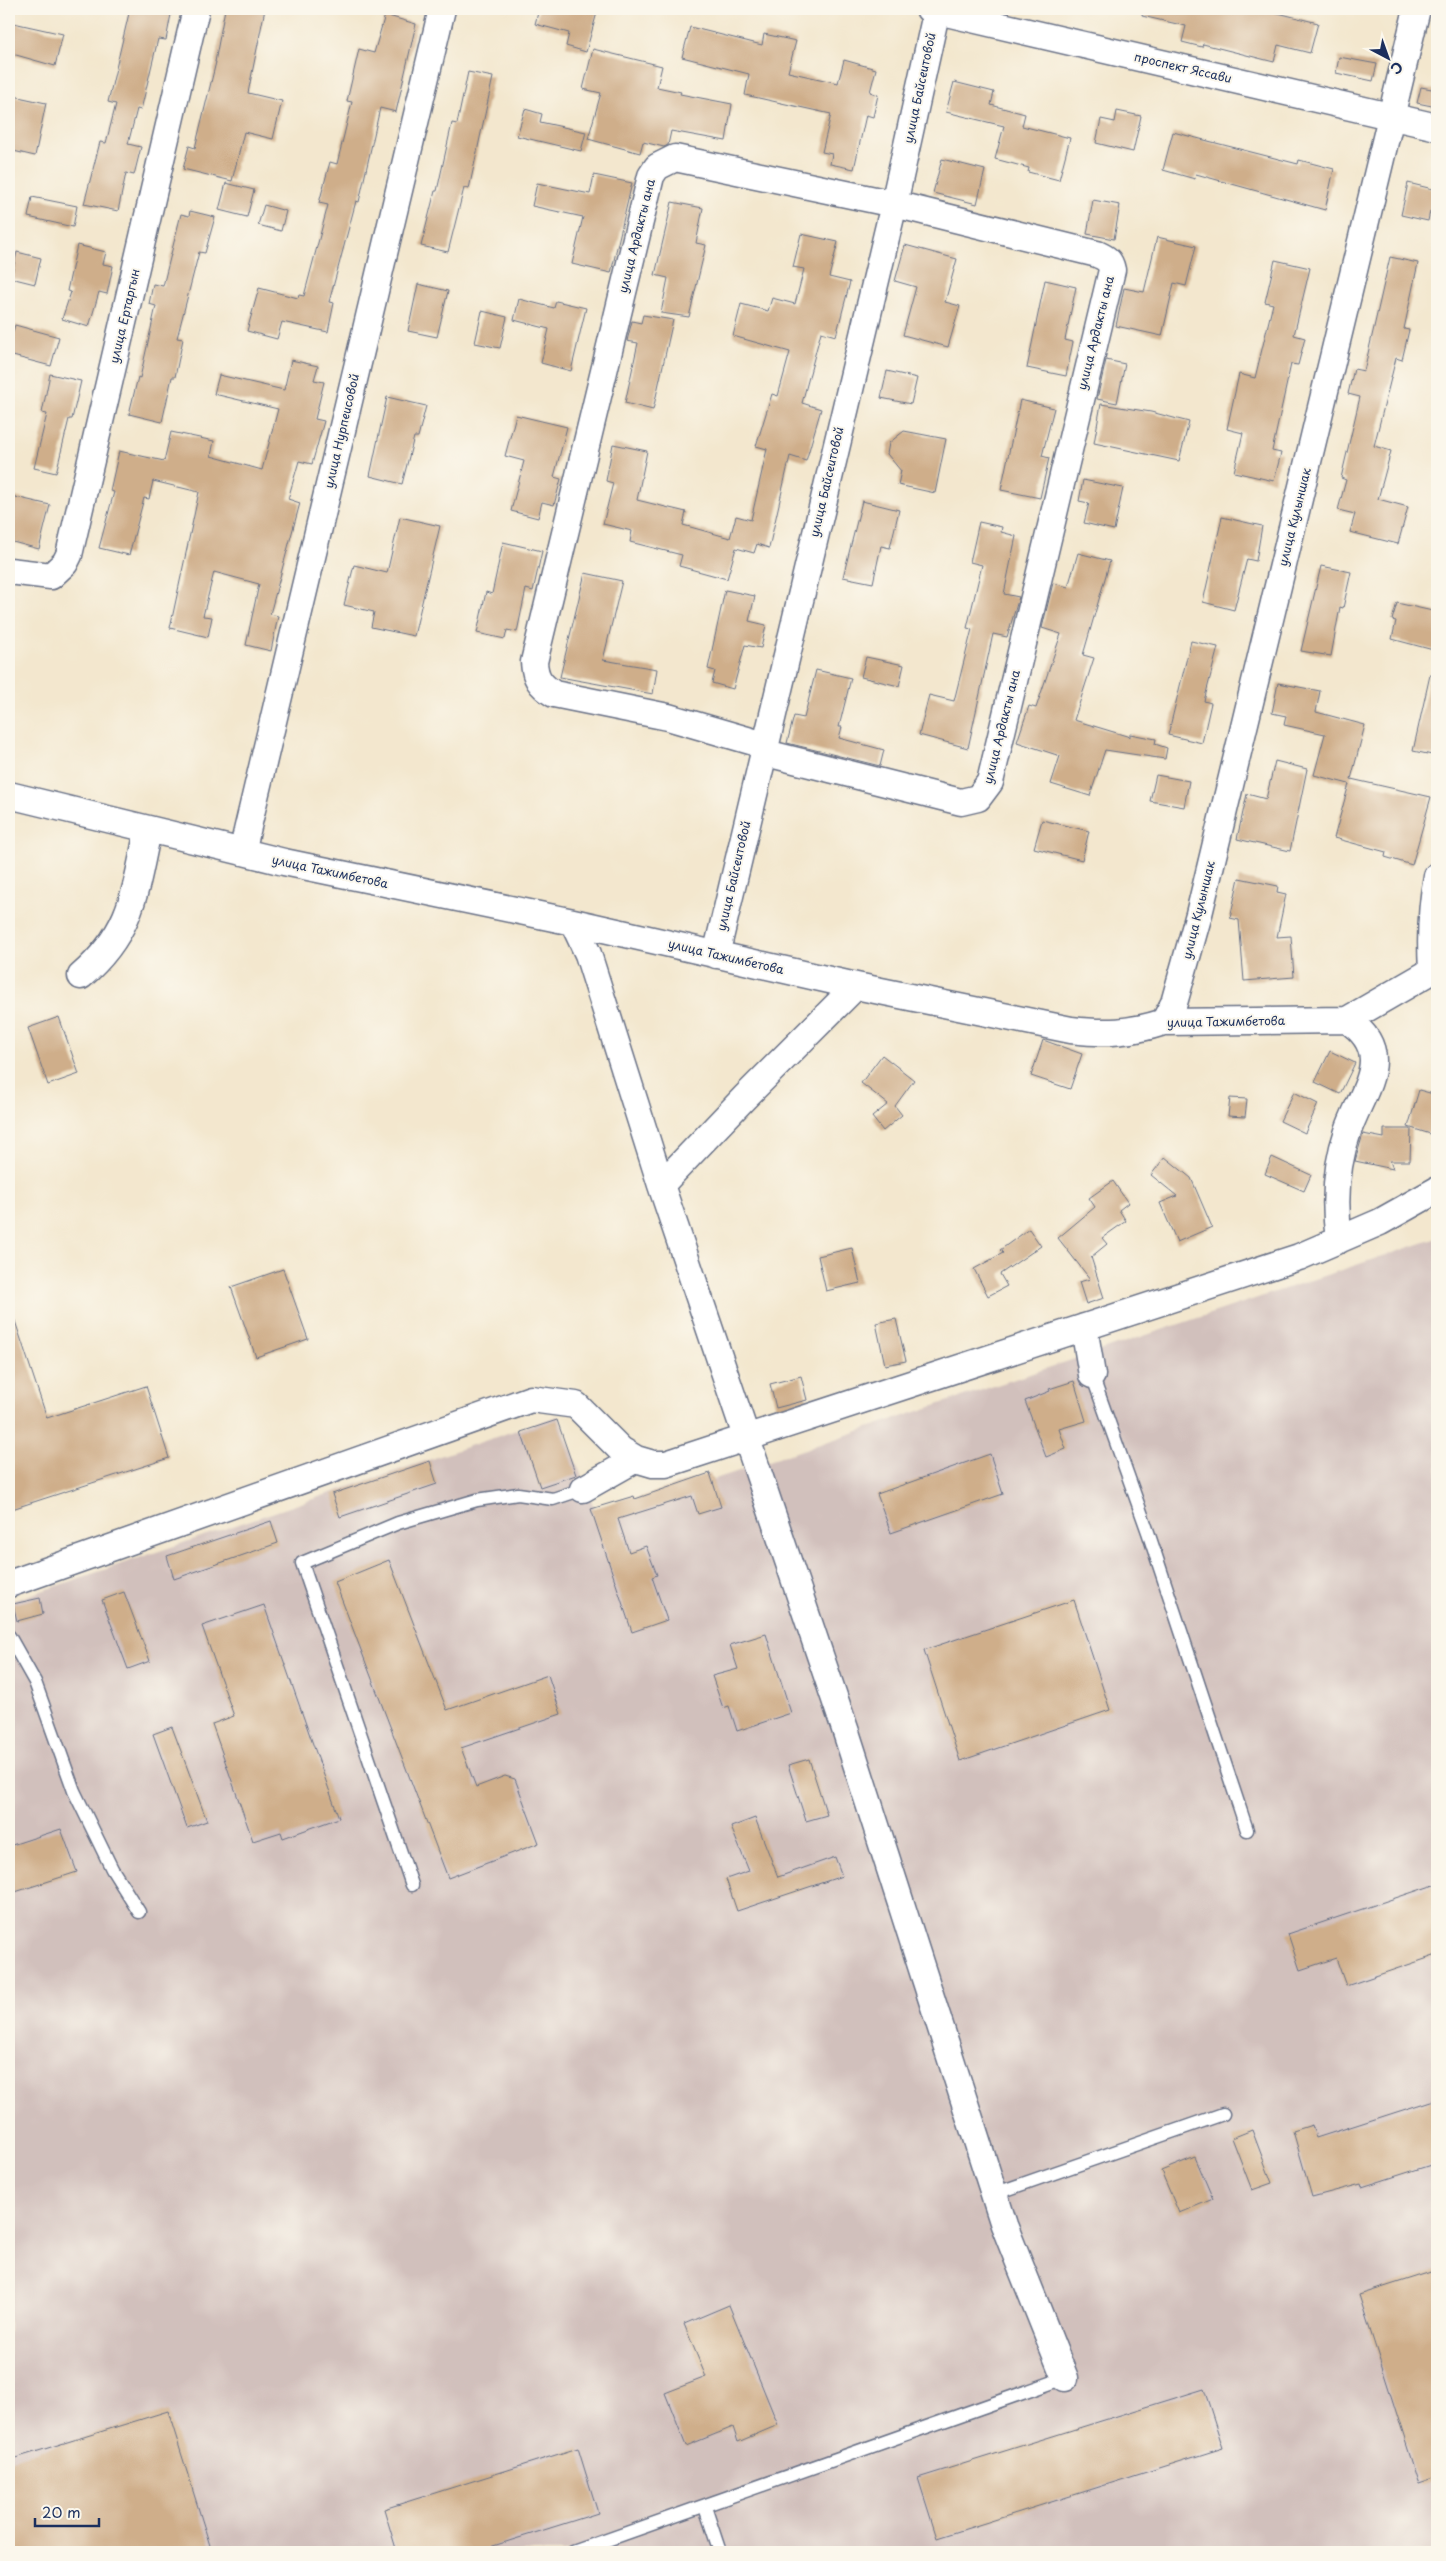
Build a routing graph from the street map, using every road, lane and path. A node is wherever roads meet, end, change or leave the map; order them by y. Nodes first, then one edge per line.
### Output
1 (196, 9) edge
2 (442, 9) edge
3 (934, 9) edge
4 (1417, 9) edge
5 (1392, 116) junction
6 (1437, 127) edge
7 (894, 204) junction
8 (9, 571) edge
9 (763, 750) junction
10 (9, 795) edge
11 (148, 830) junction
12 (242, 852) junction
13 (1437, 876) edge
14 (572, 922) junction
15 (716, 955) junction
16 (1435, 969) edge
17 (81, 976) dead end
18 (856, 986) junction
19 (1347, 1020) junction
20 (1164, 1022) junction
21 (661, 1186) junction
22 (1437, 1190) edge
23 (1339, 1240) junction
24 (1084, 1327) junction
25 (1092, 1375) joint
26 (745, 1437) junction
27 (636, 1459) junction
28 (583, 1489) joint
29 (9, 1584) edge
30 (9, 1636) edge
31 (1247, 1830) dead end
32 (412, 1885) dead end
33 (139, 1912) dead end
34 (1223, 2114) dead end
35 (994, 2194) junction
36 (1065, 2378) joint
37 (705, 2507) junction
38 (573, 2552) edge
39 (720, 2552) edge

1 - 8 street, улица Ертаргын
2 - 12 street, улица Нурпеисовой
3 - 5 street, проспект Яссави
3 - 7 street, улица Байсеитовой
4 - 5 street, улица Кулыншак
5 - 6 street, проспект Яссави
5 - 20 street, улица Кулыншак
7 - 9 street, улица Байсеитовой
7 - 9 street, улица Ардакты ана
7 - 9 street, улица Ардакты ана
9 - 15 street, улица Байсеитовой
10 - 11 street, улица Тажимбетова
11 - 12 street, улица Тажимбетова
11 - 17 street
12 - 14 street, улица Тажимбетова
13 - 16 street
14 - 15 street, улица Тажимбетова
14 - 21 street
15 - 18 street, улица Тажимбетова
16 - 19 street, улица Тажимбетова
18 - 20 street, улица Тажимбетова
18 - 21 street
19 - 20 street, улица Тажимбетова
19 - 23 street
21 - 26 street
22 - 23 street
23 - 24 street
24 - 25 street
24 - 26 street
25 - 31 lane
26 - 27 street
26 - 35 street
27 - 28 street
27 - 29 street
28 - 32 lane
30 - 33 lane
34 - 35 lane
35 - 36 street
36 - 37 lane
37 - 38 lane
37 - 39 lane

